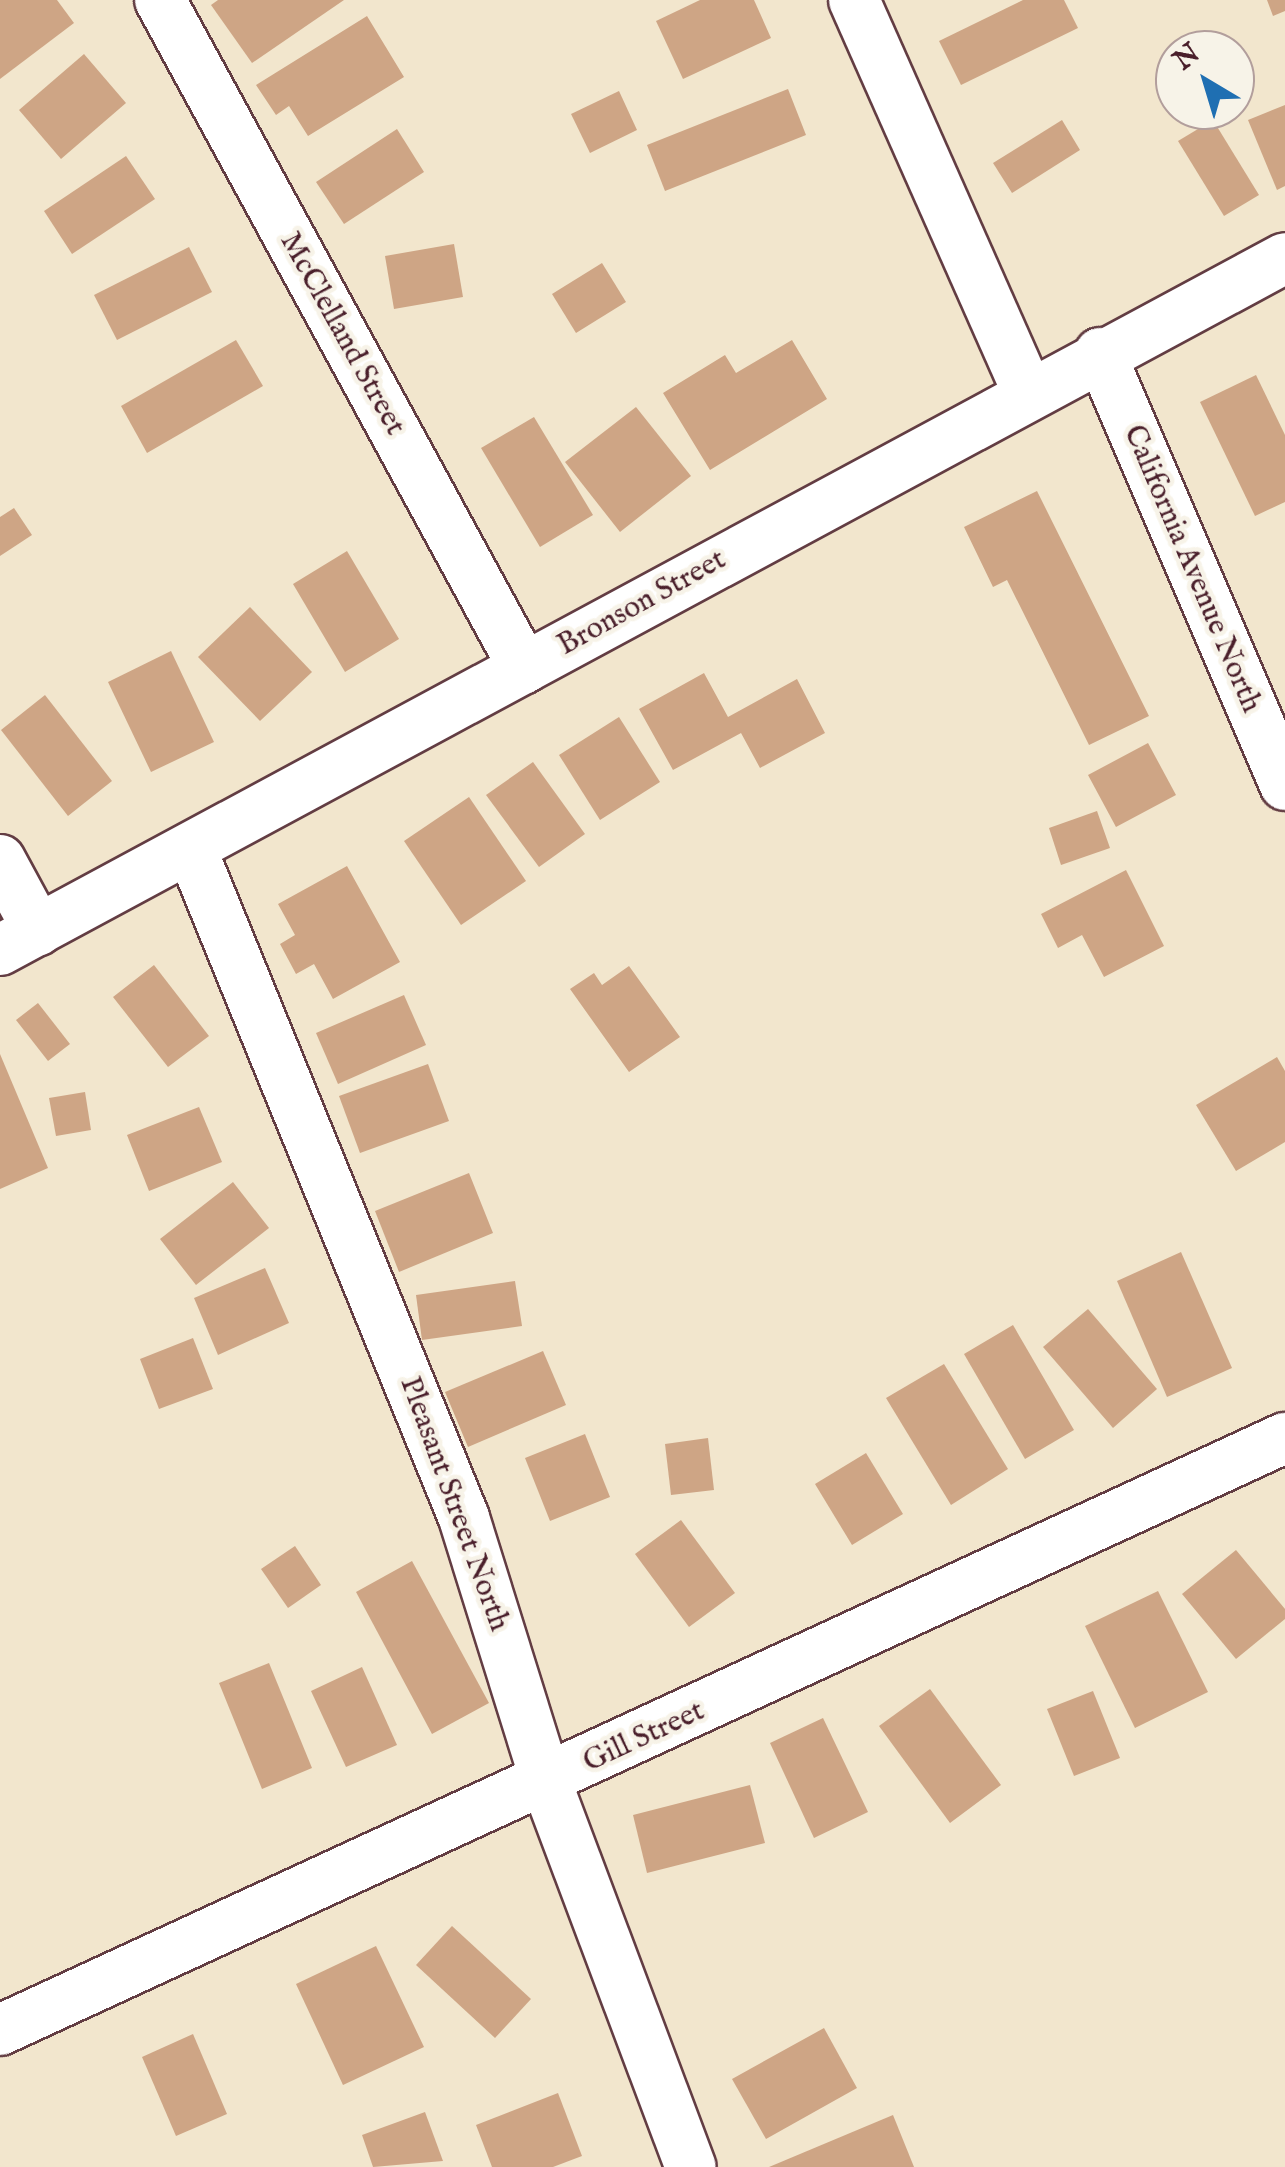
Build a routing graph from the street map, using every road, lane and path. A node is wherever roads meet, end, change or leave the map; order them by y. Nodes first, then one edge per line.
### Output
1 (160, 0) edge
2 (854, 0) edge
3 (1285, 258) edge
4 (1100, 354) junction
5 (1028, 392) junction
6 (524, 668) junction
7 (1285, 785) edge
8 (192, 850) junction
9 (0, 860) edge
10 (19, 940) edge
11 (1285, 1438) edge
12 (546, 1782) junction
13 (0, 2030) edge
14 (691, 2167) edge

1 - 6 street, McClelland Street
2 - 5 street
3 - 4 street, Bronson Street
4 - 5 street, Bronson Street
4 - 7 street, California Avenue North
5 - 6 street, Bronson Street
6 - 8 street, Bronson Street
8 - 10 street, Bronson Street
8 - 12 street, Pleasant Street North
9 - 10 street
11 - 12 street, Gill Street
12 - 13 street, Gill Street
12 - 14 street, Pleasant Street North

